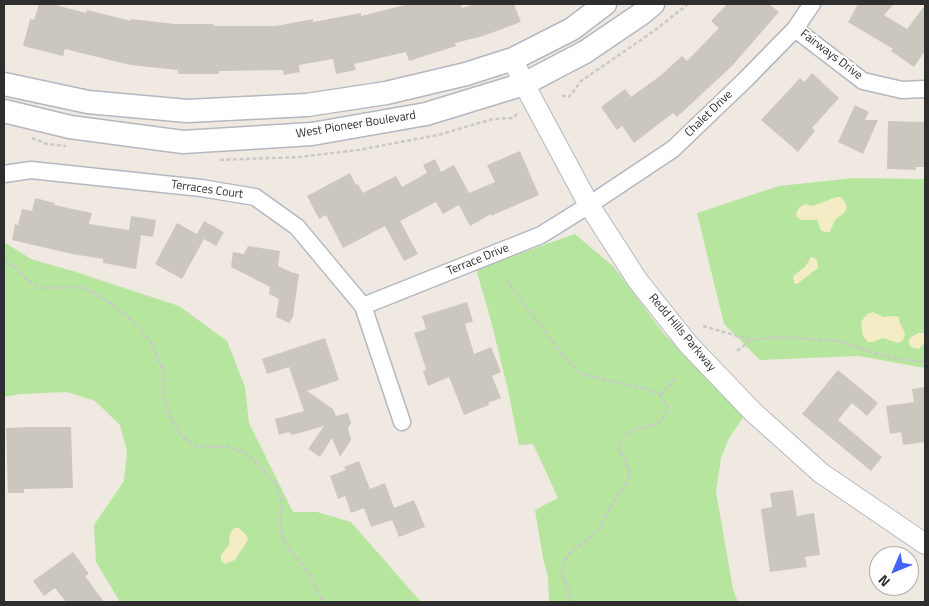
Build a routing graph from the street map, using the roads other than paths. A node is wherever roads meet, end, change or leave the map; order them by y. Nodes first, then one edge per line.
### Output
1 (605, 4) edge
2 (653, 4) edge
3 (812, 4) edge
4 (795, 29) junction
5 (513, 59) junction
6 (4, 84) edge
7 (524, 84) junction
8 (925, 89) edge
9 (4, 111) edge
10 (4, 174) edge
11 (589, 205) junction
12 (363, 306) junction
13 (402, 422) dead end
14 (925, 544) edge

1 - 5 main road
2 - 7 main road, West Pioneer Boulevard
3 - 4 street, Chalet Drive
4 - 8 street, Fairways Drive
4 - 11 street, Chalet Drive
5 - 6 main road
5 - 7 street, Redd Hills Parkway
7 - 9 main road, West Pioneer Boulevard
7 - 11 street, Redd Hills Parkway
10 - 12 street, Terraces Court
11 - 12 street, Terrace Drive
11 - 14 street, Redd Hills Parkway
12 - 13 street, Terraces Court

